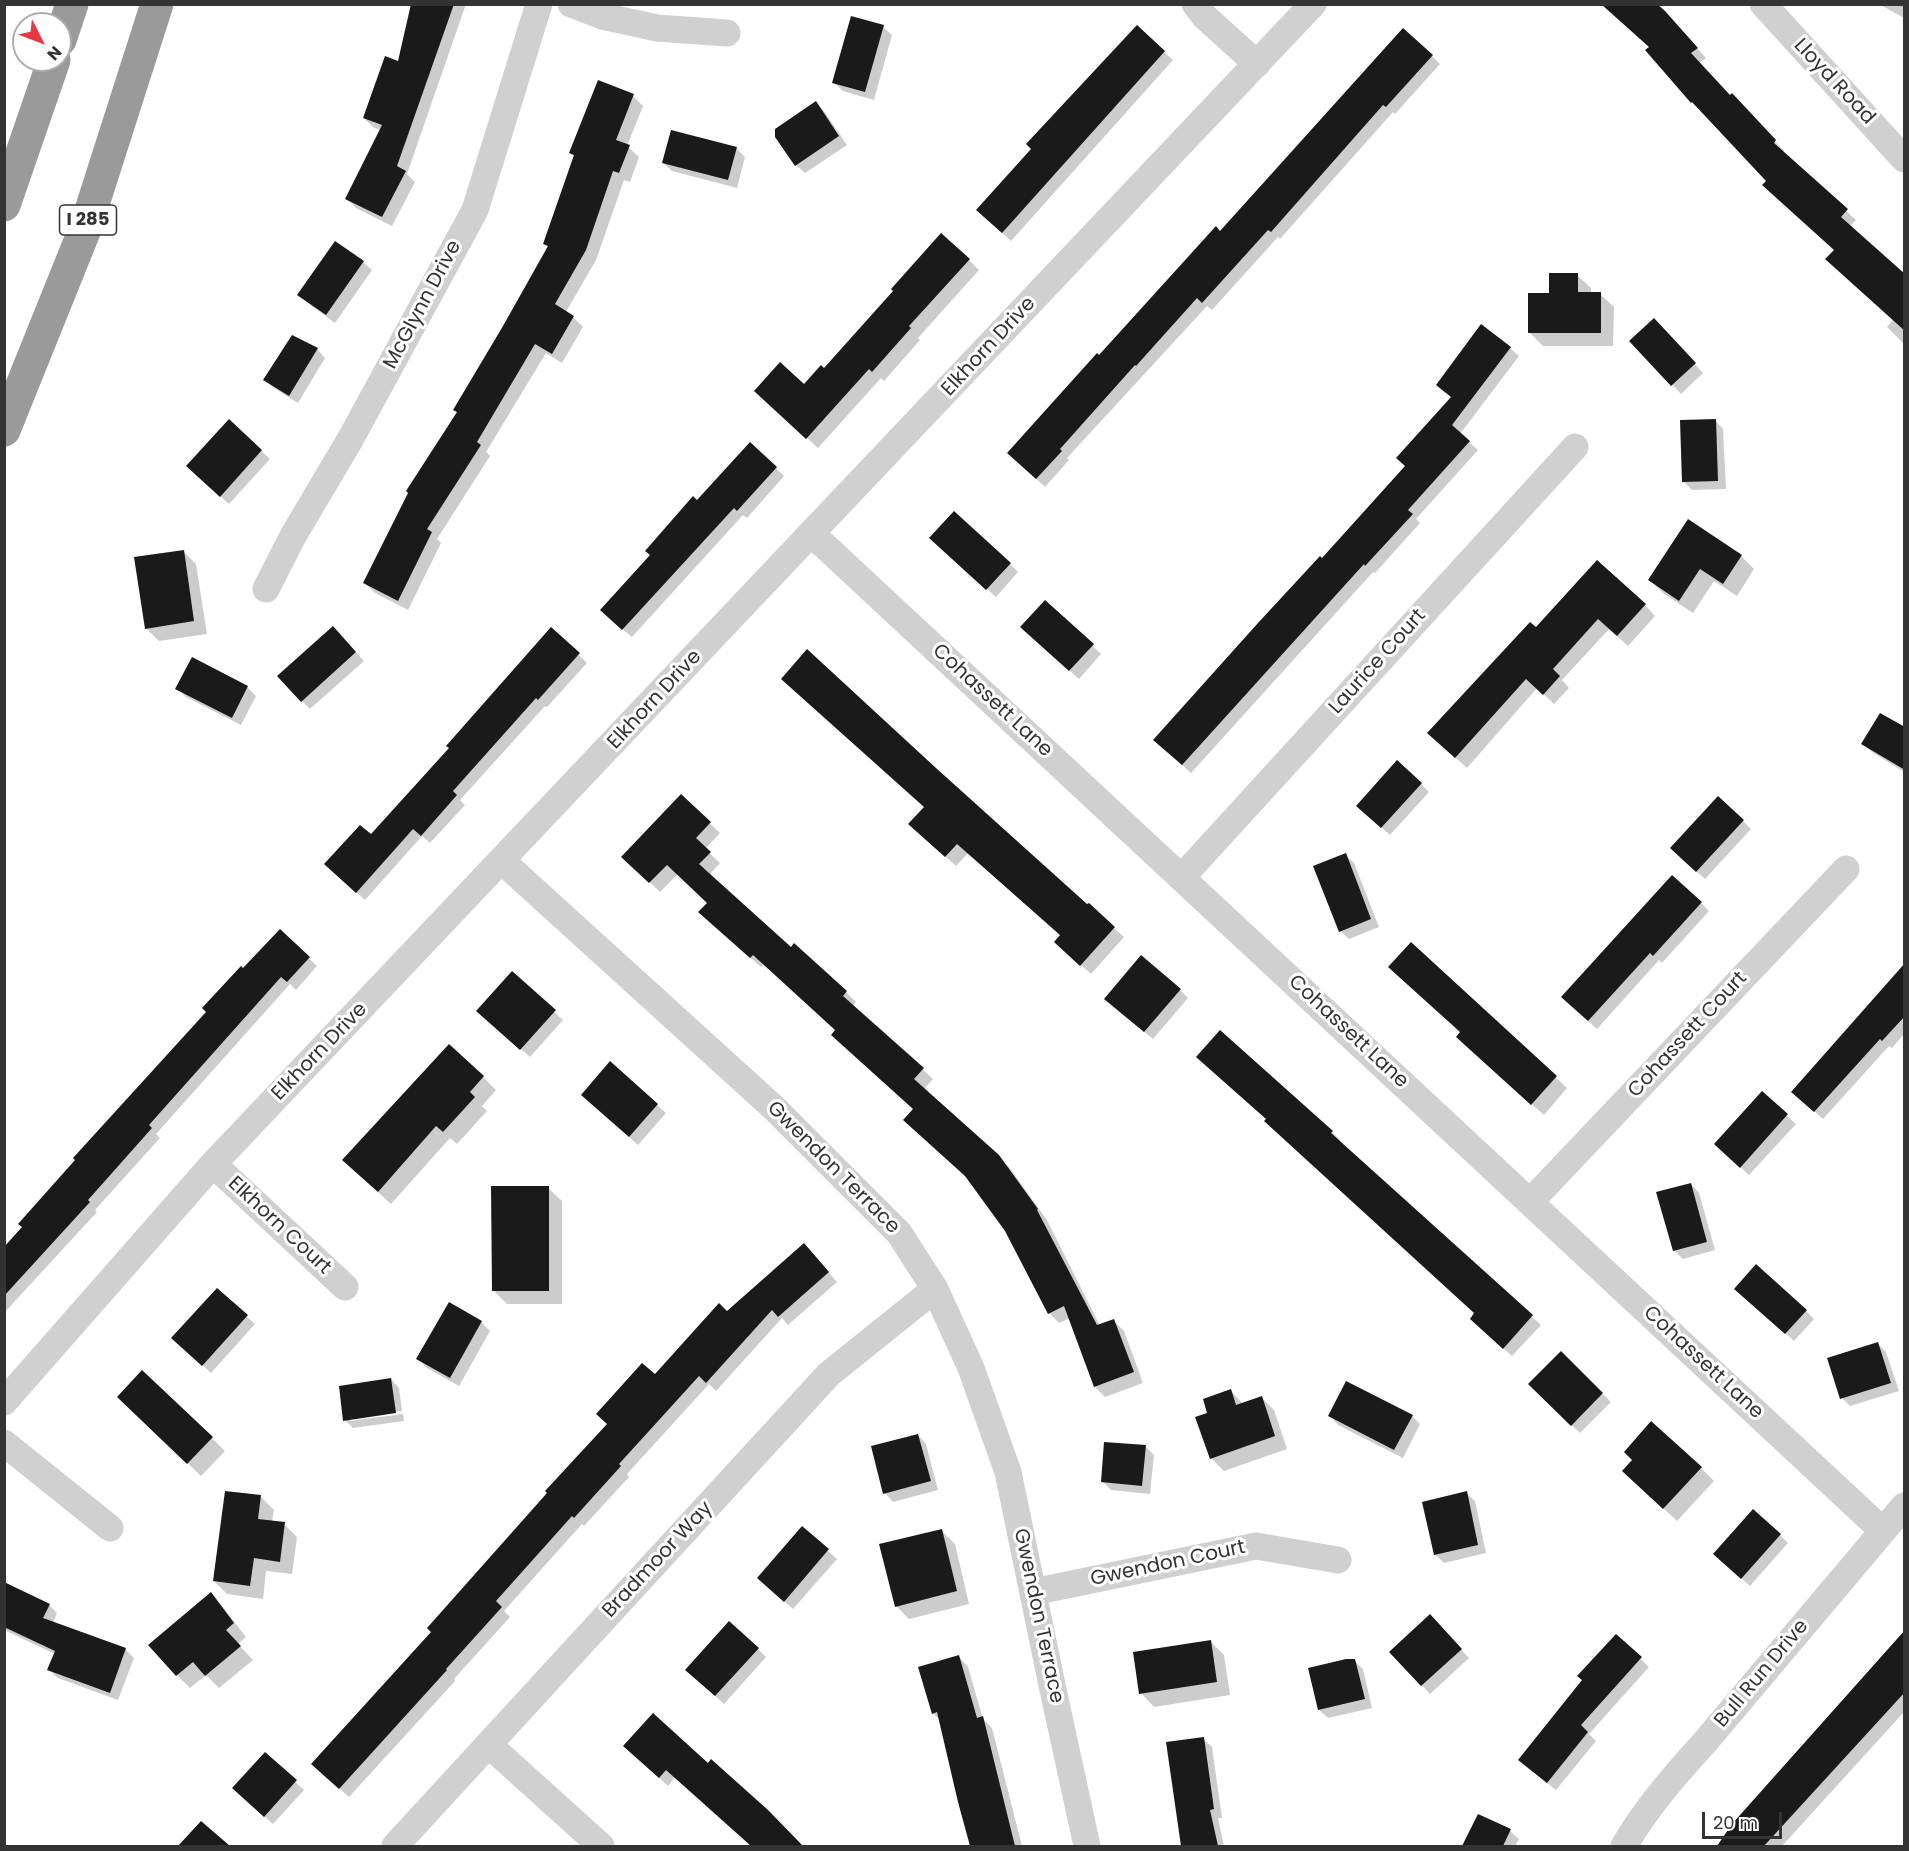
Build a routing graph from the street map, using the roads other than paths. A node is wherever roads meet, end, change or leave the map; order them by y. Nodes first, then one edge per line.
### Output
1 (157, 4) edge
2 (539, 4) edge
3 (571, 4) edge
4 (1195, 4) edge
5 (1313, 4) edge
6 (1763, 4) edge
7 (727, 33) dead end
8 (1257, 64) junction
9 (50, 72) edge
10 (1899, 141) edge
11 (4, 205) edge
12 (4, 430) edge
13 (1575, 447) dead end
14 (812, 534) junction
15 (266, 589) dead end
16 (502, 861) junction
17 (1846, 868) dead end
18 (1182, 878) junction
19 (213, 1164) junction
20 (1530, 1202) junction
21 (345, 1287) dead end
22 (935, 1288) junction
23 (4, 1402) edge
24 (4, 1443) edge
25 (1905, 1506) edge
26 (110, 1528) dead end
27 (1883, 1531) junction
28 (1338, 1560) dead end
29 (1033, 1592) junction
30 (489, 1744) junction
31 (395, 1846) edge
32 (601, 1846) edge
33 (1087, 1846) edge
34 (1624, 1846) edge

1 - 12 highway, I 285
2 - 15 street, McGlynn Drive
3 - 7 street
4 - 8 street
5 - 8 street, Elkhorn Drive
6 - 10 street, Lloyd Road
8 - 14 street, Elkhorn Drive
9 - 11 highway
13 - 18 street, Laurice Court
14 - 16 street, Elkhorn Drive
14 - 18 street, Cohassett Lane
16 - 19 street, Elkhorn Drive
16 - 22 street, Gwendon Terrace
17 - 20 street, Cohassett Court
18 - 20 street, Cohassett Lane
19 - 21 street, Elkhorn Court
19 - 23 street, Elkhorn Drive
20 - 27 street, Cohassett Lane
22 - 29 street, Gwendon Terrace
22 - 30 street, Bradmoor Way
24 - 26 street
25 - 27 street, Bull Run Drive
27 - 34 street, Bull Run Drive
28 - 29 street, Gwendon Court
29 - 33 street, Gwendon Terrace
30 - 31 street, Bradmoor Way
30 - 32 street

